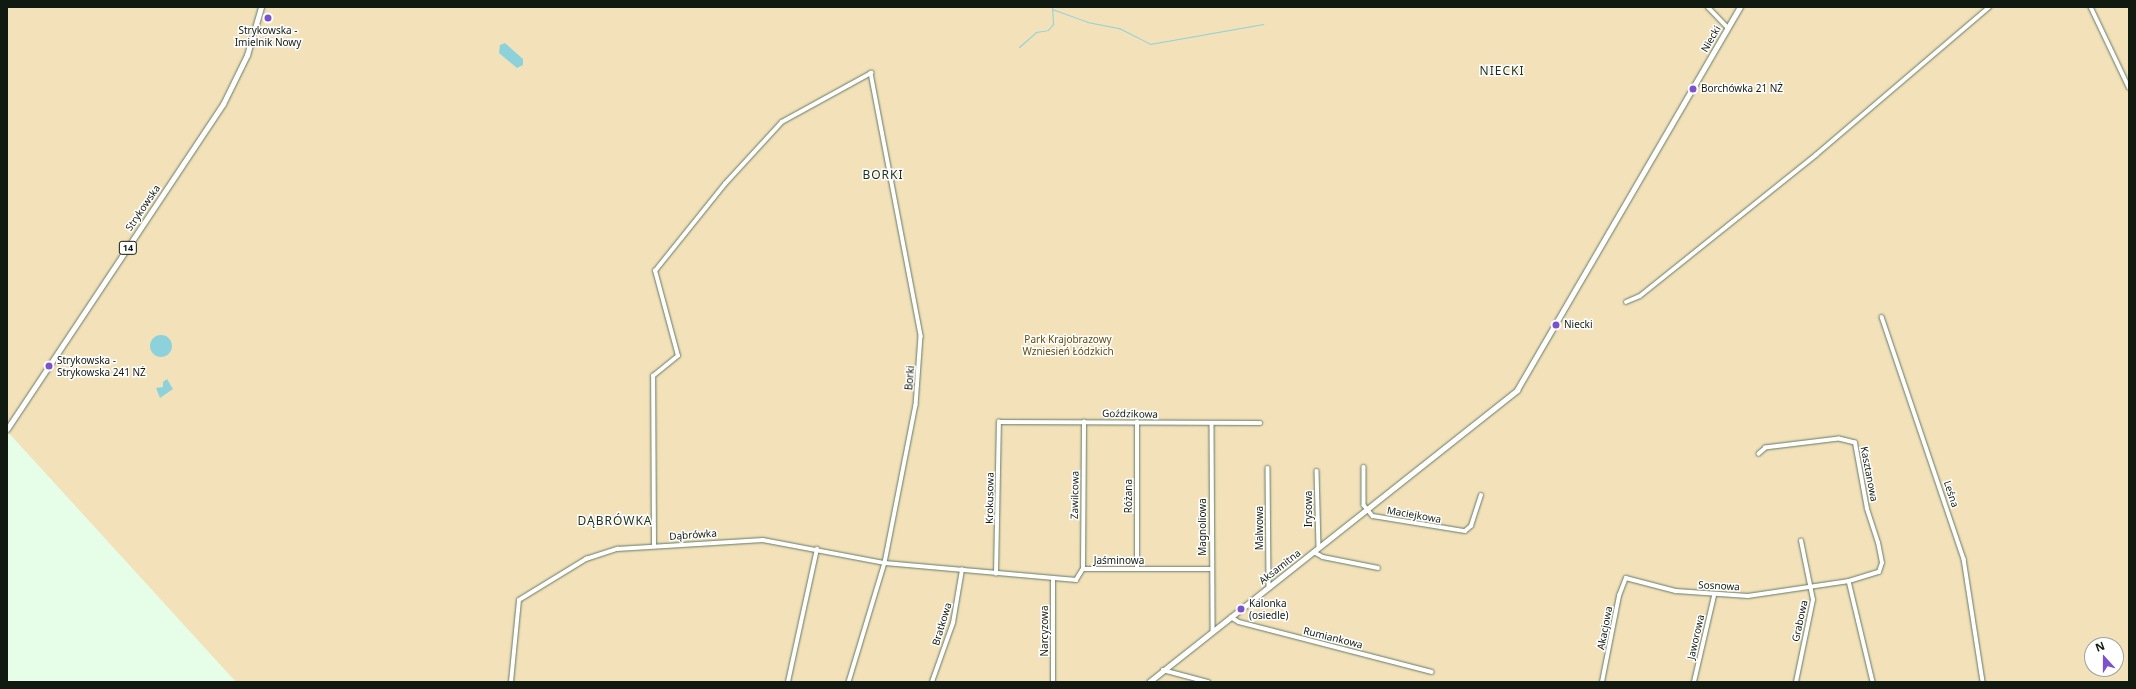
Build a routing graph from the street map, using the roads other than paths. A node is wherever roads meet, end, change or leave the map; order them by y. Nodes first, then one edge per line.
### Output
1 (261, 7) edge
2 (1708, 7) edge
3 (1740, 7) edge
4 (1989, 7) edge
5 (2091, 7) edge
6 (1728, 28) junction
7 (2129, 87) edge
8 (1626, 302) dead end
9 (1882, 317) dead end
10 (999, 422) joint
11 (1084, 422) junction
12 (1137, 422) junction
13 (1212, 423) junction
14 (1260, 423) dead end
15 (7, 429) edge
16 (1759, 454) dead end
17 (1364, 467) dead end
18 (1268, 468) dead end
19 (1317, 471) dead end
20 (1481, 496) dead end
21 (1366, 510) junction
22 (1801, 541) dead end
23 (654, 546) junction
24 (1319, 547) junction
25 (817, 549) junction
26 (1314, 552) junction
27 (885, 563) junction
28 (1378, 568) dead end
29 (1083, 569) junction
30 (1137, 569) junction
31 (1211, 569) junction
32 (962, 570) junction
33 (996, 574) junction
34 (1626, 578) joint
35 (1053, 580) junction
36 (1849, 581) junction
37 (1269, 587) junction
38 (1812, 587) junction
39 (1714, 596) junction
40 (1232, 617) junction
41 (1213, 631) junction
42 (1163, 670) junction
43 (1432, 672) dead end
44 (511, 682) edge
45 (788, 682) edge
46 (849, 682) edge
47 (932, 682) edge
48 (1053, 682) edge
49 (1149, 682) edge
50 (1208, 682) edge
51 (1602, 682) edge
52 (1694, 682) edge
53 (1796, 682) edge
54 (1873, 682) edge
55 (1983, 682) edge

1 - 15 main road, Strykowska / 14
2 - 6 street
3 - 6 street, Niecki
4 - 8 street
5 - 7 street
6 - 21 street, Niecki
9 - 55 street, Leśna
10 - 11 street, Goździkowa
10 - 33 street, Krokusowa
11 - 12 street, Goździkowa
11 - 29 street, Zawilcowa
12 - 13 street, Goździkowa
12 - 30 street, Różana
13 - 14 street, Goździkowa
13 - 31 street, Magnoliowa
16 - 36 street, Kasztanowa
17 - 21 street
18 - 37 street, Malwowa
19 - 24 street, Irysowa
20 - 21 street, Maciejkowa
21 - 24 street, Aksamitna
22 - 38 street, Grabowa
23 - 25 street, Dąbrówka
23 - 27 street, Borki
23 - 44 street, Dąbrówka
24 - 26 street, Aksamitna
25 - 27 street, Dąbrówka
25 - 45 street
26 - 28 street
26 - 37 street, Aksamitna
27 - 32 street, Dąbrówka
27 - 46 street, Borki
29 - 30 street, Jaśminowa
29 - 35 street, Jaśminowa
30 - 31 street, Jaśminowa
31 - 41 street, Magnoliowa
32 - 33 street, Jaśminowa
32 - 47 street, Bratkowa
33 - 35 street, Jaśminowa
34 - 39 street, Sosnowa
34 - 51 street, Akacjowa
35 - 48 street, Narcyzowa
36 - 38 street, Kasztanowa
36 - 54 street
37 - 40 street, Aksamitna
38 - 39 street, Sosnowa
38 - 53 street, Grabowa
39 - 52 street, Jaworowa
40 - 41 street, Aksamitna
40 - 43 street, Rumiankowa
41 - 42 street, Aksamitna
42 - 49 street, Aksamitna
42 - 50 street

